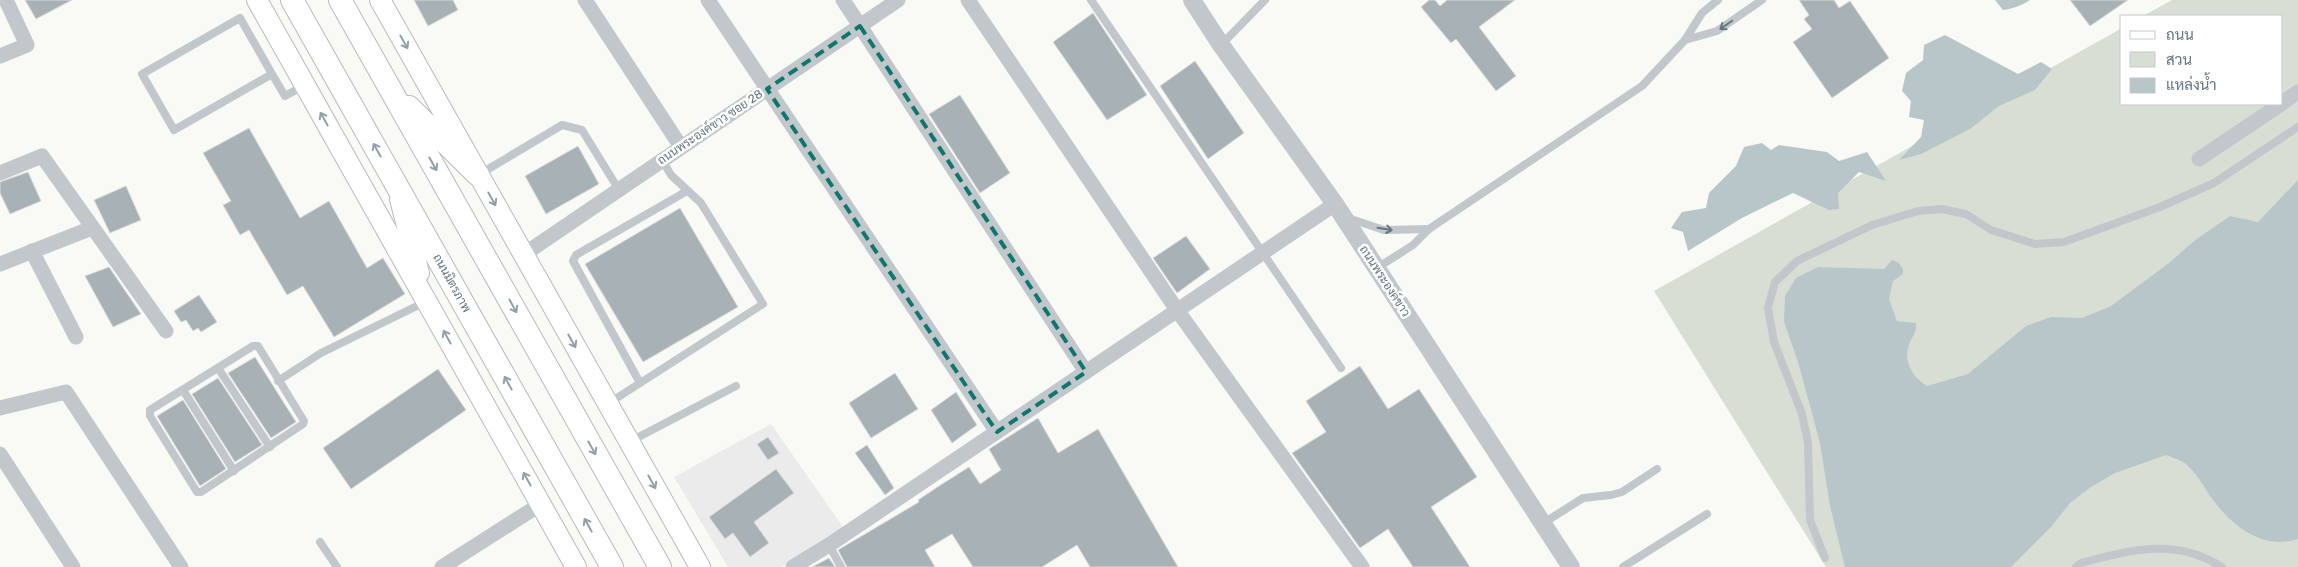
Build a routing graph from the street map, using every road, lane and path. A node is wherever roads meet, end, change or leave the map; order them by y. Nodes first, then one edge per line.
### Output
1 (6, 0) edge
2 (257, 0) edge
3 (292, 0) edge
4 (340, 0) edge
5 (380, 0) edge
6 (585, 0) edge
7 (708, 0) edge
8 (843, 0) edge
9 (898, 0) edge
10 (968, 0) edge
11 (1091, 0) edge
12 (1192, 0) edge
13 (1265, 0) edge
14 (1718, 0) edge
15 (1762, 0) edge
16 (860, 26) junction
17 (1685, 40) junction
18 (1221, 44) junction
19 (0, 56) edge
20 (272, 74) junction
21 (305, 85) junction
22 (390, 89) junction
23 (767, 89) junction
24 (2298, 92) edge
25 (2283, 103) edge
26 (2280, 105) edge
27 (2298, 127) edge
28 (681, 147) junction
29 (2199, 159) dead end
30 (662, 160) junction
31 (0, 173) edge
32 (478, 175) junction
33 (395, 182) junction
34 (619, 190) junction
35 (687, 191) junction
36 (1339, 210) junction
37 (92, 228) junction
38 (1430, 230) junction
39 (32, 251) junction
40 (1261, 252) junction
41 (523, 255) junction
42 (0, 264) edge
43 (1376, 269) junction
44 (427, 301) junction
45 (1178, 310) junction
46 (166, 331) dead end
47 (76, 337) dead end
48 (218, 368) junction
49 (1341, 368) dead end
50 (1086, 372) junction
51 (278, 381) junction
52 (640, 384) junction
53 (736, 386) dead end
54 (183, 390) junction
55 (608, 404) junction
56 (0, 408) edge
57 (997, 432) junction
58 (629, 442) junction
59 (270, 447) junction
60 (0, 454) edge
61 (1657, 470) dead end
62 (234, 471) junction
63 (541, 504) junction
64 (1707, 514) dead end
65 (1542, 524) junction
66 (320, 542) dead end
67 (829, 545) junction
68 (1825, 558) dead end
69 (73, 567) edge
70 (181, 567) edge
71 (337, 567) edge
72 (442, 567) edge
73 (576, 567) edge
74 (612, 567) edge
75 (660, 567) edge
76 (700, 567) edge
77 (793, 567) edge
78 (841, 567) edge
79 (1362, 567) edge
80 (1570, 567) edge
81 (1623, 567) edge
82 (2076, 567) edge
83 (2222, 567) edge

1 - 19 street
2 - 21 main road
33 -> 3 main road, ถนนมิตรภาพ
4 - 22 main road
5 -> 32 main road
6 - 28 street
7 - 23 street
8 - 16 street
9 - 16 street, ถนนพระองค์ขาว ซอย 28
10 - 45 street
11 - 40 lane
12 - 18 street, ถนนพระองค์ขาว
13 - 18 lane
14 - 17 lane
15 -> 17 lane
16 - 23 street, ถนนพระองค์ขาว ซอย 28
16 - 50 street
17 - 38 lane
18 - 36 street, ถนนพระองค์ขาว
20 - 20 lane
20 - 21 lane
44 -> 21 main road
22 - 32 main road
22 -> 75 main road
23 - 28 street, ถนนพระองค์ขาว ซอย 28
23 - 57 street
24 - 25 street
26 - 29 street
27 - 68 lane
28 - 30 street, ถนนพระองค์ขาว ซอย 28
30 - 34 street, ถนนพระองค์ขาว ซอย 28
30 - 35 lane
31 - 37 street
32 - 34 lane
32 -> 41 main road
33 - 44 main road
74 -> 33 main road, ถนนมิตรภาพ
34 - 41 street, ถนนพระองค์ขาว ซอย 28
35 - 52 lane
35 - 52 lane
36 -> 38 lane
36 - 40 street
36 - 43 street, ถนนพระองค์ขาว
37 - 39 street
37 - 46 street
38 - 43 lane
39 - 42 street
39 - 47 street
40 - 45 street
40 - 49 lane
41 -> 55 main road
43 - 65 street, ถนนพระองค์ขาว
44 - 51 lane
63 -> 44 main road
45 - 50 street
45 - 79 street
48 - 51 lane
48 - 54 lane
48 - 59 lane
50 - 57 street
51 - 59 lane
52 - 55 lane
53 - 58 lane
54 - 62 lane
54 - 62 lane
55 - 58 main road
56 - 70 street
57 - 67 street
58 -> 76 main road
59 - 62 lane
60 - 69 street
61 - 65 lane
63 - 72 street
63 - 73 main road
64 - 81 lane
65 - 80 street, ถนนพระองค์ขาว
66 - 71 lane
67 - 77 street
67 - 78 lane
82 - 83 lane

